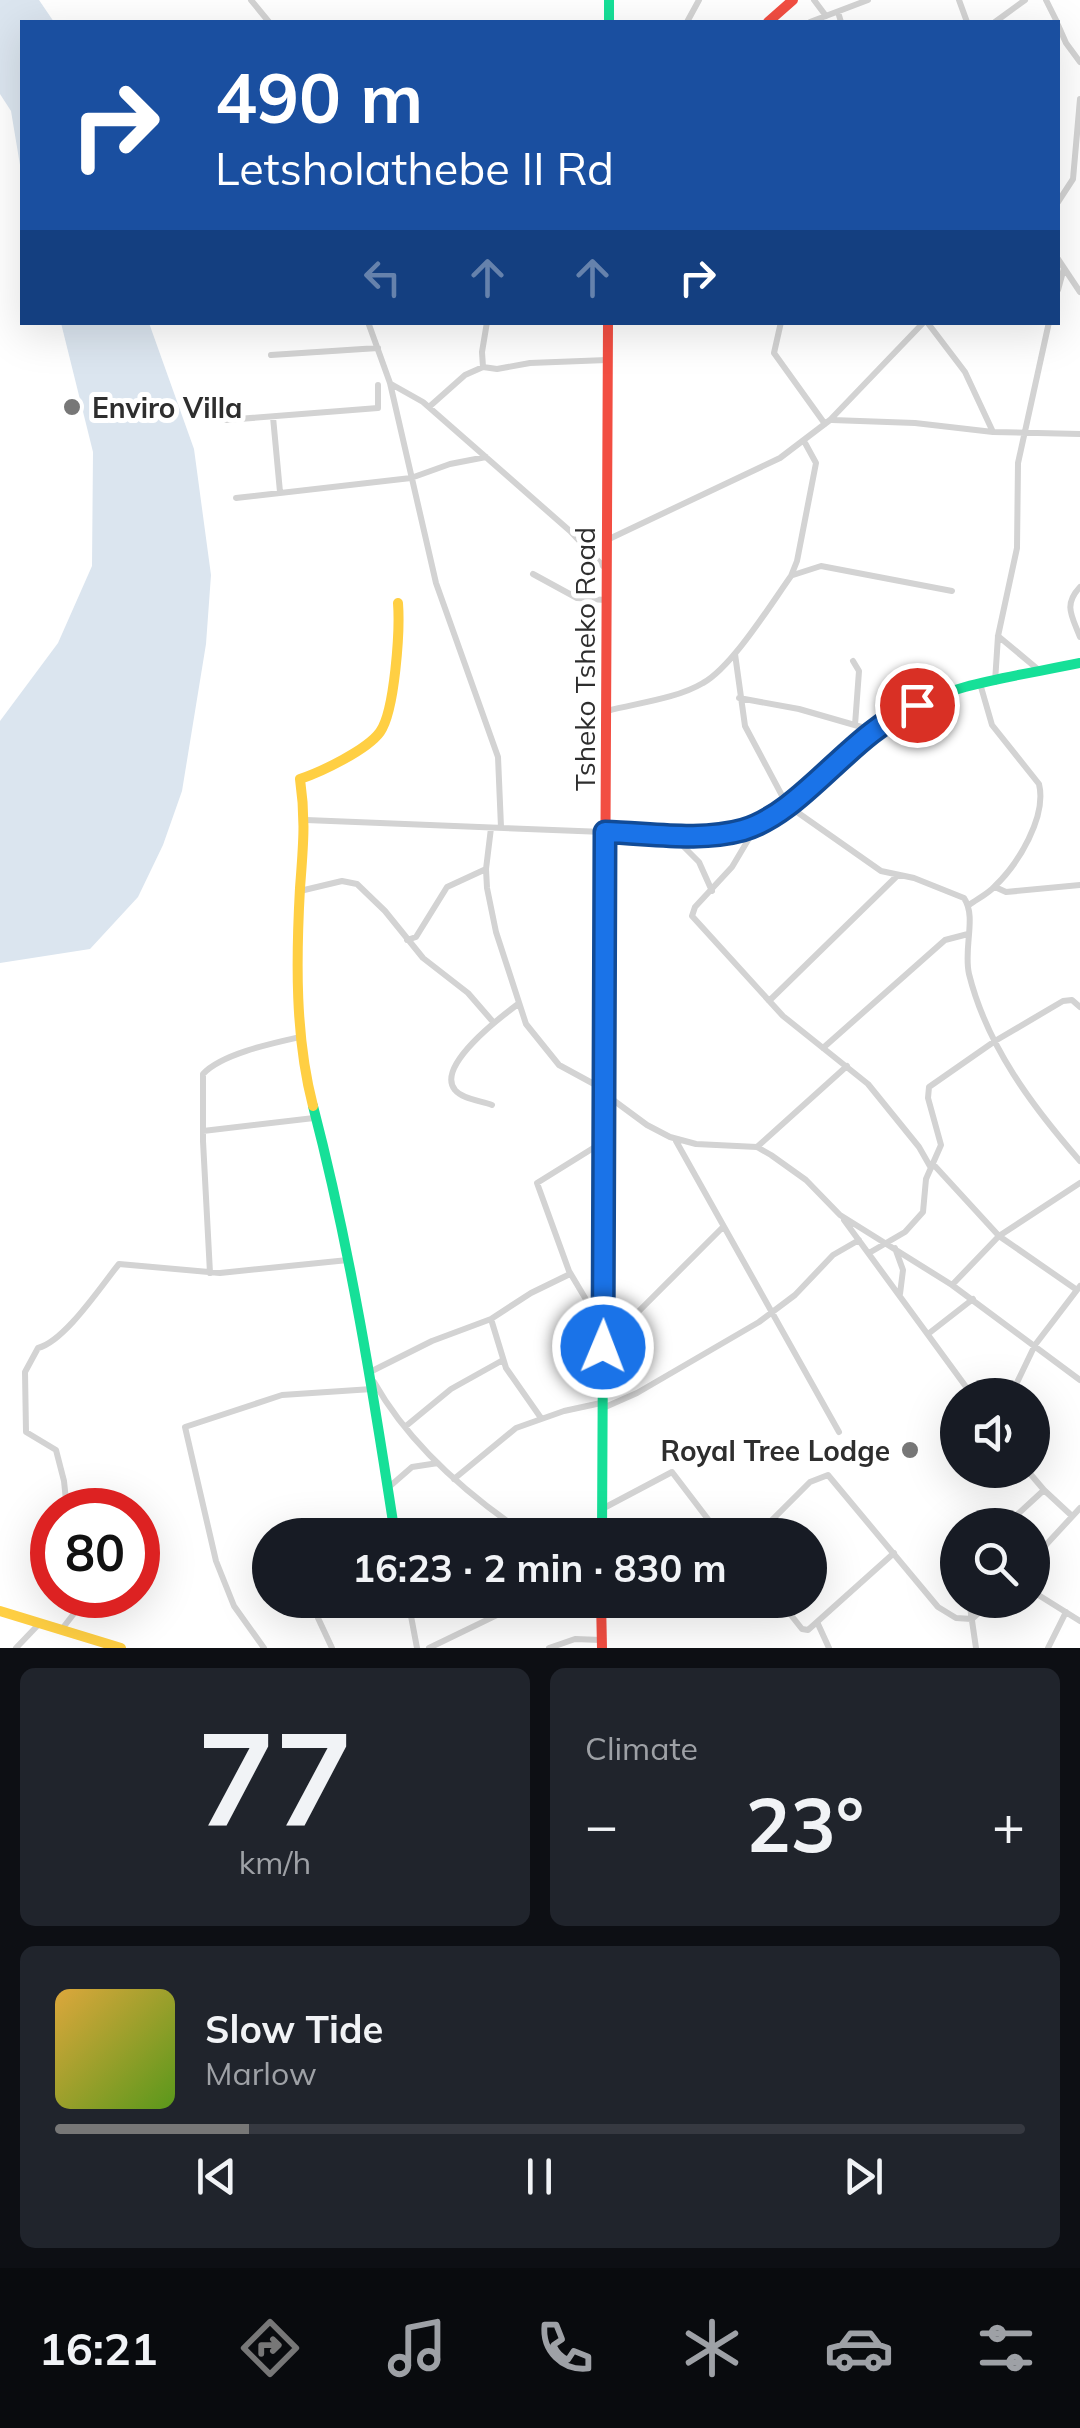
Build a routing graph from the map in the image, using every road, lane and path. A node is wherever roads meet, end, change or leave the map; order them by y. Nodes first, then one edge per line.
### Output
1 (266, 0) edge
2 (793, 0) edge
3 (814, 0) edge
4 (868, 0) edge
5 (1025, 0) edge
6 (254, 2) edge
7 (838, 12) junction
8 (826, 16) junction
9 (770, 20) edge
10 (815, 20) edge
11 (840, 20) edge
12 (998, 20) edge
13 (1060, 30) edge
14 (1080, 62) edge
15 (1080, 98) edge
16 (1080, 128) edge
17 (1077, 181) edge
18 (1060, 200) edge
19 (1060, 261) edge
20 (1064, 267) junction
21 (1060, 282) edge
22 (1080, 292) edge
23 (369, 325) edge
24 (487, 325) edge
25 (608, 325) edge
26 (779, 325) edge
27 (923, 325) edge
28 (928, 325) edge
29 (1048, 325) edge
30 (378, 348) junction
31 (271, 355) dead end
32 (608, 360) junction
33 (483, 367) junction
34 (390, 383) junction
35 (378, 385) dead end
36 (429, 407) junction
37 (273, 417) junction
38 (226, 420) dead end
39 (828, 422) junction
40 (1024, 430) junction
41 (993, 432) junction
42 (1080, 434) edge
43 (804, 441) junction
44 (486, 457) junction
45 (411, 478) junction
46 (280, 492) junction
47 (236, 498) dead end
48 (608, 540) junction
49 (607, 573) junction
50 (533, 574) dead end
51 (792, 576) junction
52 (1080, 587) edge
53 (952, 591) dead end
54 (606, 600) junction
55 (398, 603) dead end
56 (998, 636) junction
57 (1080, 637) edge
58 (735, 654) junction
59 (853, 661) dead end
60 (1080, 664) edge
61 (1041, 672) junction
62 (995, 683) junction
63 (980, 686) junction
64 (739, 698) junction
65 (607, 712) junction
66 (855, 725) junction
67 (872, 730) junction
68 (787, 805) junction
69 (306, 820) junction
70 (757, 824) junction
71 (501, 827) junction
72 (491, 828) junction
73 (605, 832) junction
74 (670, 834) junction
75 (486, 868) junction
76 (898, 874) junction
77 (1080, 885) edge
78 (995, 886) junction
79 (712, 891) junction
80 (300, 892) junction
81 (968, 905) junction
82 (968, 934) junction
83 (407, 940) junction
84 (769, 1001) junction
85 (518, 1004) junction
86 (1080, 1006) edge
87 (494, 1022) junction
88 (300, 1037) junction
89 (995, 1041) junction
90 (823, 1048) junction
91 (848, 1066) junction
92 (605, 1092) junction
93 (492, 1104) dead end
94 (314, 1118) junction
95 (203, 1131) junction
96 (676, 1139) junction
97 (604, 1142) junction
98 (757, 1147) junction
99 (1080, 1161) edge
100 (932, 1166) junction
101 (1080, 1183) edge
102 (840, 1214) junction
103 (723, 1227) junction
104 (999, 1236) junction
105 (859, 1240) junction
106 (891, 1245) junction
107 (870, 1253) junction
108 (348, 1260) junction
109 (210, 1273) junction
110 (570, 1274) junction
111 (952, 1284) junction
112 (1078, 1288) edge
113 (900, 1295) junction
114 (973, 1299) junction
115 (772, 1312) junction
116 (491, 1319) junction
117 (603, 1328) junction
118 (928, 1334) junction
119 (1036, 1345) junction
120 (603, 1347) junction
121 (502, 1360) junction
122 (370, 1373) junction
123 (960, 1378) edge
124 (1020, 1378) edge
125 (1080, 1380) edge
126 (372, 1389) junction
127 (602, 1405) junction
128 (540, 1418) junction
129 (406, 1426) junction
130 (839, 1432) dead end
131 (439, 1462) junction
132 (454, 1479) junction
133 (64, 1488) edge
134 (1044, 1490) joint
135 (386, 1492) junction
136 (1024, 1508) edge
137 (1080, 1508) edge
138 (602, 1509) junction
139 (1072, 1516) junction
140 (391, 1518) edge
141 (501, 1518) edge
142 (602, 1518) edge
143 (707, 1518) edge
144 (774, 1518) edge
145 (1050, 1540) edge
146 (894, 1553) junction
147 (1050, 1602) edge
148 (940, 1608) edge
149 (0, 1611) edge
150 (1066, 1612) junction
151 (70, 1618) edge
152 (318, 1618) edge
153 (412, 1618) edge
154 (491, 1618) edge
155 (793, 1618) edge
156 (972, 1618) edge
157 (602, 1620) edge
158 (1080, 1621) edge
159 (40, 1623) junction
160 (818, 1624) junction
161 (62, 1629) junction
162 (602, 1644) edge
163 (108, 1646) edge
164 (16, 1648) edge
165 (122, 1648) edge
166 (264, 1648) edge
167 (332, 1648) edge
168 (418, 1648) edge
169 (429, 1648) edge
170 (549, 1648) edge
171 (829, 1648) edge
172 (976, 1648) edge
173 (1048, 1648) edge

1 - 6 street
2 - 9 main road
3 - 8 street
4 - 7 street
5 - 12 street
7 - 8 street
7 - 11 street
8 - 10 street
13 - 14 street
15 - 16 street
16 - 17 street
17 - 18 street
19 - 20 street
20 - 21 street
20 - 22 street
23 - 30 street
24 - 33 street
25 - 32 main road, Tsheko Tsheko Road
26 - 39 street
27 - 39 street
28 - 41 street
29 - 40 street
30 - 31 street
30 - 34 street
32 - 33 street
32 - 48 main road, Tsheko Tsheko Road
33 - 36 street
34 - 36 street
34 - 45 street
35 - 37 street
36 - 44 street
37 - 38 street
37 - 46 street
39 - 41 street
39 - 43 street
40 - 41 street
40 - 42 street
40 - 56 street
43 - 48 street
43 - 51 street
44 - 45 street
44 - 49 street
45 - 46 street
45 - 71 street
46 - 47 street
48 - 49 main road, Tsheko Tsheko Road
49 - 54 main road, Tsheko Tsheko Road
50 - 54 street
51 - 53 street
51 - 58 street
52 - 57 street
54 - 65 main road, Tsheko Tsheko Road
55 - 69 main road
56 - 61 street
56 - 62 street
58 - 64 street
58 - 65 street
59 - 66 street
60 - 61 main road
61 - 62 main road
62 - 63 main road
63 - 67 main road
63 - 78 street
64 - 66 street
64 - 68 street
65 - 73 main road, Tsheko Tsheko Road
66 - 67 street
67 - 68 main road
68 - 70 main road
68 - 76 street
69 - 72 street
69 - 80 main road
70 - 74 main road
70 - 79 street
71 - 72 street
71 - 73 street
72 - 75 street
73 - 74 main road
73 - 92 main road, Tsheko Tsheko Road
74 - 79 street
75 - 83 street
75 - 85 street
76 - 81 street
76 - 84 street
77 - 78 street
78 - 81 street
79 - 84 street
80 - 83 street
80 - 88 main road
81 - 82 street
82 - 89 street
82 - 90 street
83 - 87 street
84 - 90 street
85 - 87 street
85 - 92 street
86 - 89 street
87 - 93 street
88 - 94 main road
88 - 95 street
89 - 99 street
89 - 100 street
90 - 91 street
91 - 98 street
91 - 100 street
92 - 96 street
92 - 97 main road, Tsheko Tsheko Road
94 - 95 street
94 - 108 main road
95 - 109 street
96 - 98 street
96 - 103 street
97 - 110 street
97 - 117 main road, Tsheko Tsheko Road
98 - 102 street
100 - 104 street
100 - 106 street
101 - 104 street
102 - 105 street
102 - 106 street
103 - 115 street
103 - 120 street
104 - 111 street
104 - 112 street
105 - 107 street
105 - 115 street
106 - 107 street
106 - 111 street
106 - 113 street
107 - 113 street
108 - 109 street
108 - 122 main road
109 - 133 street
110 - 116 street
110 - 117 street
111 - 114 street
112 - 119 street
113 - 118 street
114 - 118 street
114 - 119 street
115 - 127 street
115 - 130 street
116 - 121 street
116 - 122 street
117 - 120 main road, Tsheko Tsheko Road
118 - 123 street
119 - 124 street
119 - 125 street
120 - 127 main road, Tsheko Tsheko Road
121 - 128 street
121 - 129 street
122 - 126 main road
122 - 129 street
126 - 135 main road
126 - 166 street
127 - 128 street
127 - 138 main road, Tsheko Tsheko Road
128 - 132 street
129 - 131 street
131 - 132 street
131 - 135 street
132 - 141 street
134 - 136 street
134 - 139 street
135 - 140 main road
137 - 139 street
138 - 142 main road, Tsheko Tsheko Road
138 - 143 street
139 - 145 street
144 - 146 street
146 - 148 street
146 - 160 street
147 - 150 street
149 - 159 main road
150 - 158 street
150 - 173 street
151 - 161 street
152 - 167 street
153 - 168 street
154 - 169 street
155 - 160 street
156 - 172 street
157 - 162 main road
159 - 161 main road
159 - 164 street
160 - 171 street
161 - 163 main road
162 - 170 street
163 - 165 main road

